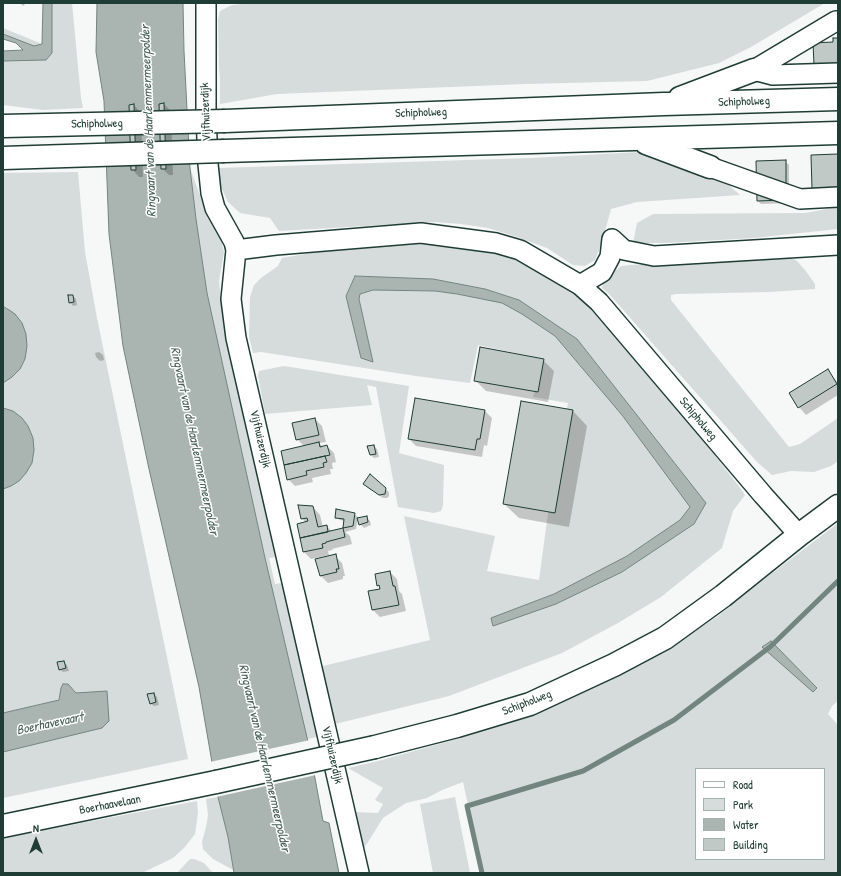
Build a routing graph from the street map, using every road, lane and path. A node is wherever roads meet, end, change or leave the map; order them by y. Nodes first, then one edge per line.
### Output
1 (206, 3) edge
2 (838, 21) edge
3 (754, 70) junction
4 (838, 73) edge
5 (838, 99) edge
6 (664, 104) junction
7 (3, 126) edge
8 (838, 133) edge
9 (633, 139) junction
10 (3, 158) edge
11 (710, 167) joint
12 (838, 197) edge
13 (838, 245) edge
14 (236, 250) junction
15 (580, 285) junction
16 (838, 506) edge
17 (799, 535) junction
18 (216, 782) joint
19 (3, 826) edge
20 (359, 873) edge

1 - 14 street, Vijfhuizerdijk
2 - 3 street
3 - 4 street
3 - 6 main road
5 - 6 main road, Schipholweg
6 - 7 main road, Schipholweg, bridge
8 - 9 main road
9 - 10 main road, bridge
9 - 11 main road
11 - 12 street
13 - 15 street
14 - 15 street, Schipholweg
14 - 20 street, Vijfhuizerdijk
15 - 17 street, Schipholweg
16 - 17 main road, Schipholweg
17 - 18 main road, Schipholweg, bridge
18 - 19 main road, Boerhaavelaan

